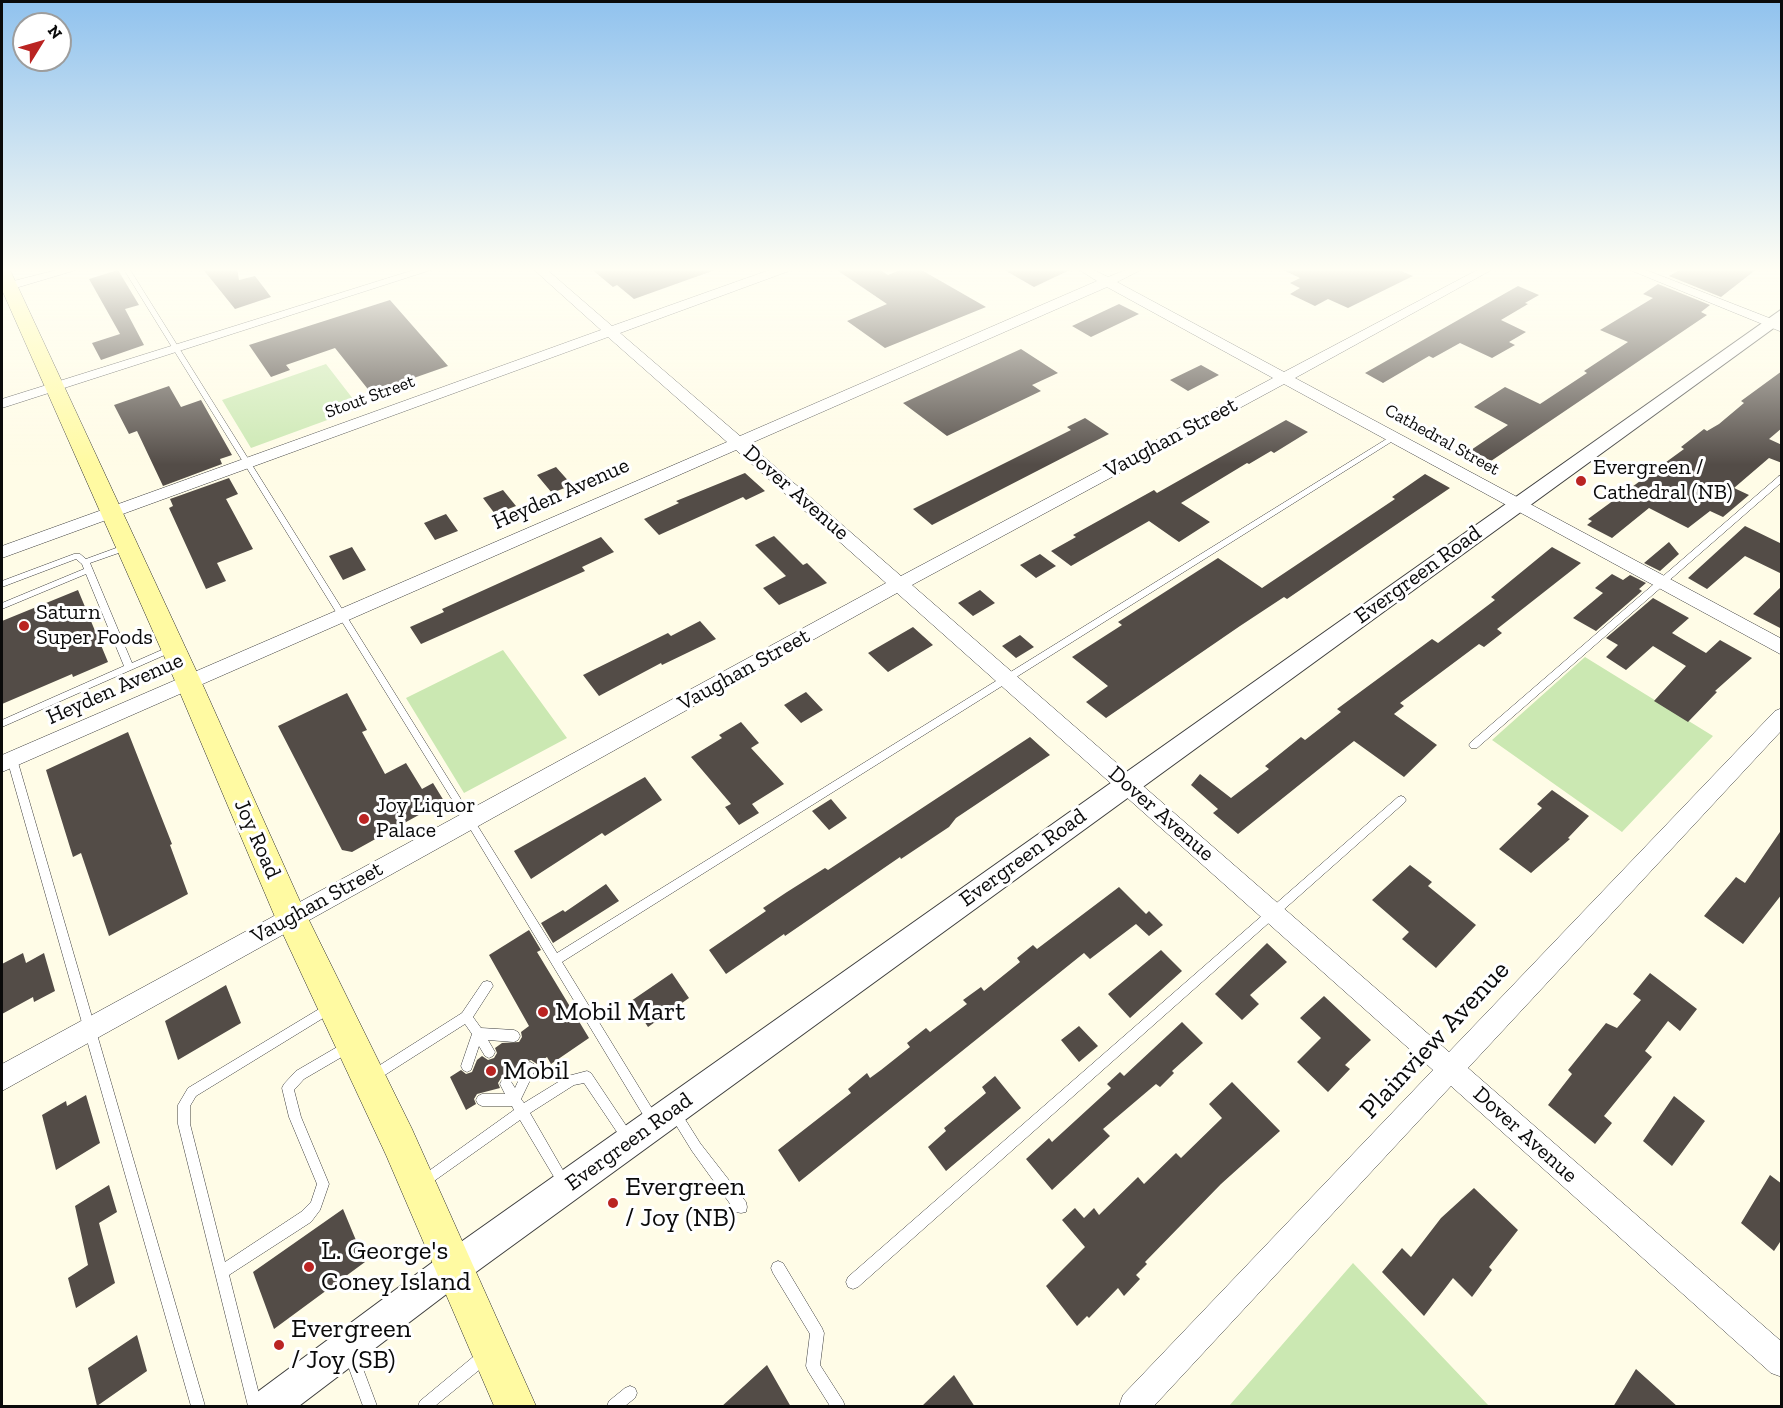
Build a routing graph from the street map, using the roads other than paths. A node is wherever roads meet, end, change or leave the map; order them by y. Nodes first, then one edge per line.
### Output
1 (29, 334) edge
2 (167, 334) edge
3 (224, 334) edge
4 (603, 334) edge
5 (614, 334) edge
6 (986, 334) edge
7 (1204, 334) edge
8 (1365, 334) edge
9 (1761, 334) edge
10 (176, 349) junction
11 (1284, 377) junction
12 (54, 387) junction
13 (2, 404) edge
14 (1395, 437) junction
15 (737, 442) junction
16 (246, 462) junction
17 (1782, 478) edge
18 (1517, 504) junction
19 (111, 511) junction
20 (127, 547) junction
21 (2, 552) edge
22 (86, 567) junction
23 (1662, 583) junction
24 (2, 584) edge
25 (900, 584) junction
26 (2, 606) edge
27 (341, 614) junction
28 (173, 648) junction
29 (1782, 648) edge
30 (129, 667) junction
31 (1006, 677) junction
32 (188, 681) junction
33 (1782, 716) edge
34 (2, 724) edge
35 (1474, 745) dead end
36 (7, 762) edge
37 (1127, 784) junction
38 (1401, 800) dead end
39 (469, 819) junction
40 (1273, 912) junction
41 (291, 917) junction
42 (555, 960) junction
43 (487, 986) dead end
44 (334, 1005) junction
45 (466, 1017) junction
46 (90, 1029) junction
47 (478, 1033) junction
48 (514, 1036) dead end
49 (353, 1045) junction
50 (489, 1052) dead end
51 (466, 1066) dead end
52 (530, 1068) dead end
53 (1450, 1069) junction
54 (2, 1078) edge
55 (369, 1079) junction
56 (506, 1084) dead end
57 (482, 1100) dead end
58 (519, 1106) junction
59 (652, 1125) junction
60 (418, 1185) junction
61 (566, 1187) junction
62 (741, 1207) dead end
63 (453, 1268) junction
64 (778, 1268) dead end
65 (221, 1272) junction
66 (852, 1282) dead end
67 (348, 1347) junction
68 (490, 1352) junction
69 (1782, 1362) edge
70 (630, 1393) dead end
71 (198, 1407) edge
72 (255, 1407) edge
73 (269, 1407) edge
74 (370, 1407) edge
75 (425, 1407) edge
76 (515, 1407) edge
77 (614, 1407) edge
78 (838, 1407) edge
79 (1134, 1407) edge

1 - 12 main road, Joy Road
2 - 10 lane
3 - 10 street
4 - 16 street, Stout Street
5 - 15 street, Dover Avenue
6 - 15 street, Heyden Avenue
7 - 11 street, Cathedral Street
8 - 11 street, Vaughan Street
9 - 18 street, Evergreen Road
10 - 12 street
10 - 16 lane
11 - 14 street, Cathedral Street
11 - 25 street, Vaughan Street
12 - 13 street
12 - 19 main road, Joy Road
14 - 18 street, Cathedral Street
14 - 31 lane
15 - 25 street, Dover Avenue
15 - 27 street, Heyden Avenue
16 - 19 street, Stout Street
16 - 27 lane
17 - 23 lane
18 - 23 street, Cathedral Street
18 - 37 street, Evergreen Road
19 - 20 main road, Joy Road
19 - 21 street, Stout Street
20 - 22 lane
20 - 28 main road, Joy Road
22 - 24 lane
22 - 26 lane
22 - 30 lane
23 - 29 street, Cathedral Street
23 - 35 lane
25 - 31 street, Dover Avenue
25 - 39 street, Vaughan Street
27 - 32 street, Heyden Avenue
27 - 39 lane
28 - 30 lane
28 - 32 main road, Joy Road
30 - 34 lane
31 - 37 street, Dover Avenue
31 - 42 lane
32 - 36 street, Heyden Avenue
32 - 41 main road, Joy Road
33 - 53 street, Plainview Avenue
36 - 46 lane
37 - 40 street, Dover Avenue
37 - 59 street, Evergreen Road
38 - 40 lane
39 - 41 street, Vaughan Street
39 - 42 lane
40 - 53 street, Dover Avenue
40 - 66 lane
41 - 44 main road, Joy Road
41 - 46 street, Vaughan Street
42 - 59 lane
43 - 45 lane
44 - 49 main road, Joy Road
44 - 65 lane
45 - 47 lane
45 - 55 lane
46 - 54 street, Vaughan Street
46 - 71 lane
47 - 48 lane
47 - 50 lane
47 - 51 lane
49 - 55 main road, Joy Road
49 - 65 lane
52 - 58 lane
53 - 69 street, Dover Avenue
53 - 79 street, Plainview Avenue
55 - 60 main road, Joy Road
56 - 58 lane
57 - 58 lane
58 - 59 lane
58 - 60 lane
58 - 61 lane
59 - 61 street, Evergreen Road
59 - 62 lane
60 - 63 main road, Joy Road
61 - 63 street, Evergreen Road
63 - 67 street, Evergreen Road
63 - 68 main road, Joy Road
64 - 78 lane
65 - 72 lane
67 - 73 street, Evergreen Road
67 - 74 lane
68 - 75 lane
68 - 76 main road, Joy Road
70 - 77 lane

